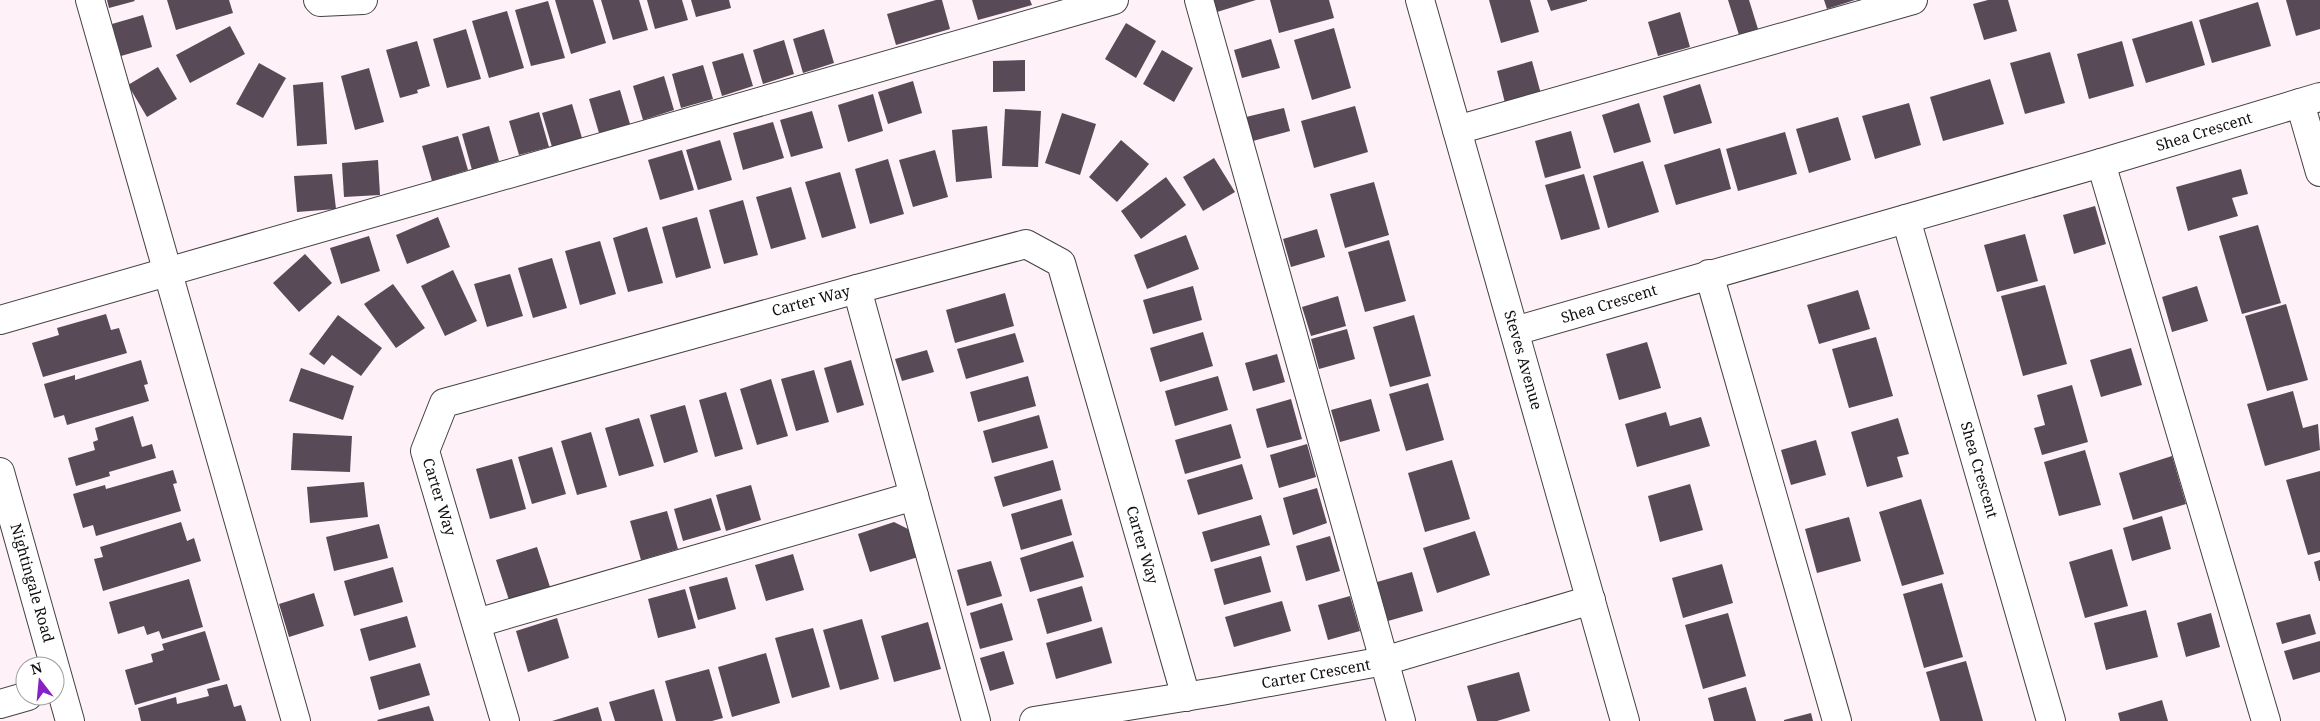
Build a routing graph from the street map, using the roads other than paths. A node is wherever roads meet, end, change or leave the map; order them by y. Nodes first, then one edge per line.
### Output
1 (90, 0) edge
2 (318, 0) edge
3 (363, 0) edge
4 (1114, 0) edge
5 (1199, 0) edge
6 (1420, 0) edge
7 (1913, 0) edge
8 (2310, 100) edge
9 (1457, 130) junction
10 (2101, 163) junction
11 (2320, 172) edge
12 (1906, 219) junction
13 (169, 272) junction
14 (1709, 274) junction
15 (857, 289) junction
16 (0, 320) edge
17 (1515, 332) junction
18 (0, 472) edge
19 (914, 496) junction
20 (1591, 600) junction
21 (477, 623) junction
22 (49, 656) edge
23 (1384, 662) junction
24 (1186, 697) junction
25 (15, 700) edge
26 (0, 704) edge
27 (64, 706) edge
28 (70, 721) edge
29 (296, 721) edge
30 (505, 721) edge
31 (976, 721) edge
32 (1034, 721) edge
33 (1401, 721) edge
34 (1625, 721) edge
35 (1837, 721) edge
36 (2051, 721) edge
37 (2266, 721) edge

1 - 13 street
2 - 3 street
4 - 13 street
5 - 23 street
6 - 9 street, Steves Avenue
7 - 9 street
8 - 10 street, Shea Crescent
8 - 11 street, Shea Crescent
9 - 17 street, Steves Avenue
10 - 12 street, Shea Crescent
10 - 37 street
12 - 14 street, Shea Crescent
12 - 36 street, Shea Crescent
13 - 16 street
13 - 29 street
14 - 17 street, Shea Crescent
14 - 35 street
15 - 19 street
15 - 21 street, Carter Way
15 - 24 street, Carter Way
17 - 20 street, Steves Avenue
18 - 22 street, Nightingale Road
19 - 21 street
19 - 31 street
20 - 23 street, Carter Crescent
20 - 34 street, Steves Avenue
21 - 30 street, Carter Way
23 - 24 street, Carter Crescent
23 - 33 street
24 - 32 street, Carter Crescent
25 - 26 street
27 - 28 street, Nightingale Road

